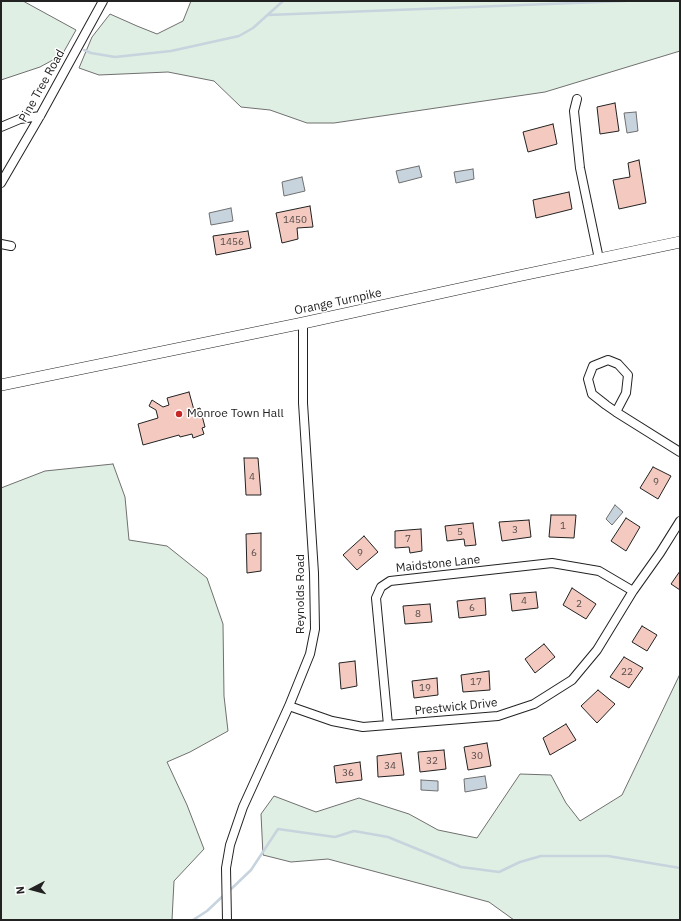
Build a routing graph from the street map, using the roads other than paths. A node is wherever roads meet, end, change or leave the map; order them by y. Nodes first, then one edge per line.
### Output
1 (103, 1) edge
2 (577, 99) dead end
3 (40, 116) junction
4 (1, 127) edge
5 (1, 182) edge
6 (680, 242) edge
7 (1, 244) edge
8 (11, 246) dead end
9 (599, 259) junction
10 (304, 323) junction
11 (1, 385) edge
12 (616, 412) junction
13 (680, 452) edge
14 (680, 521) edge
15 (633, 591) junction
16 (289, 706) junction
17 (388, 725) junction
18 (228, 920) edge

1 - 3 street, Pine Tree Road
2 - 9 street
3 - 4 street
3 - 5 street, Pine Tree Road
6 - 9 main road, Orange Turnpike
7 - 8 street
9 - 10 main road, Orange Turnpike
10 - 11 main road, Orange Turnpike
10 - 16 street, Reynolds Road
12 - 12 street
12 - 13 street
14 - 15 street, Prestwick Drive
15 - 17 street, Prestwick Drive
15 - 17 street, Maidstone Lane
16 - 17 street, Prestwick Drive
16 - 18 street, Reynolds Road

